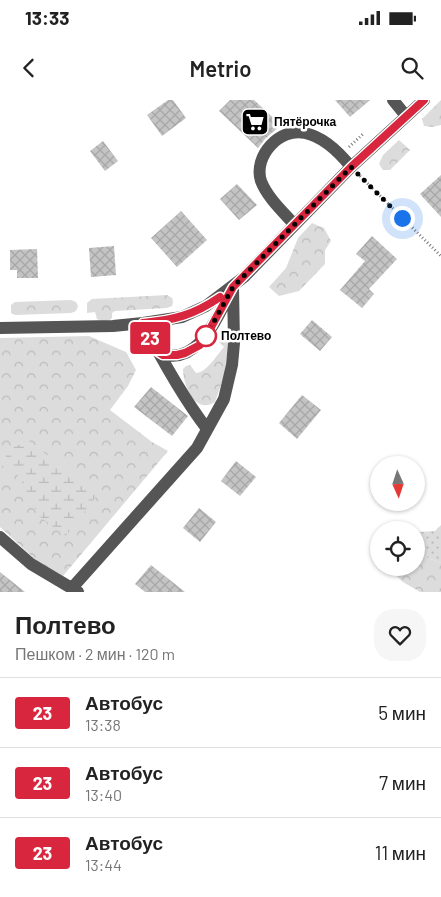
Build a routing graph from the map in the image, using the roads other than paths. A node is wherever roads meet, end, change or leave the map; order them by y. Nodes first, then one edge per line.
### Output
1 (392, 100) edge
2 (424, 100) edge
3 (406, 116) junction
4 (351, 167) junction
5 (294, 224) junction
6 (233, 287) junction
7 (143, 323) junction
8 (0, 328) edge
9 (158, 352) junction
10 (207, 428) junction
11 (0, 537) edge
12 (75, 590) edge

1 - 3 street
2 - 3 street
3 - 4 street
4 - 5 street
4 - 5 street
5 - 6 street
6 - 7 street
6 - 9 street
6 - 10 street
7 - 8 street
7 - 9 street
9 - 10 street
10 - 12 street
11 - 12 street

